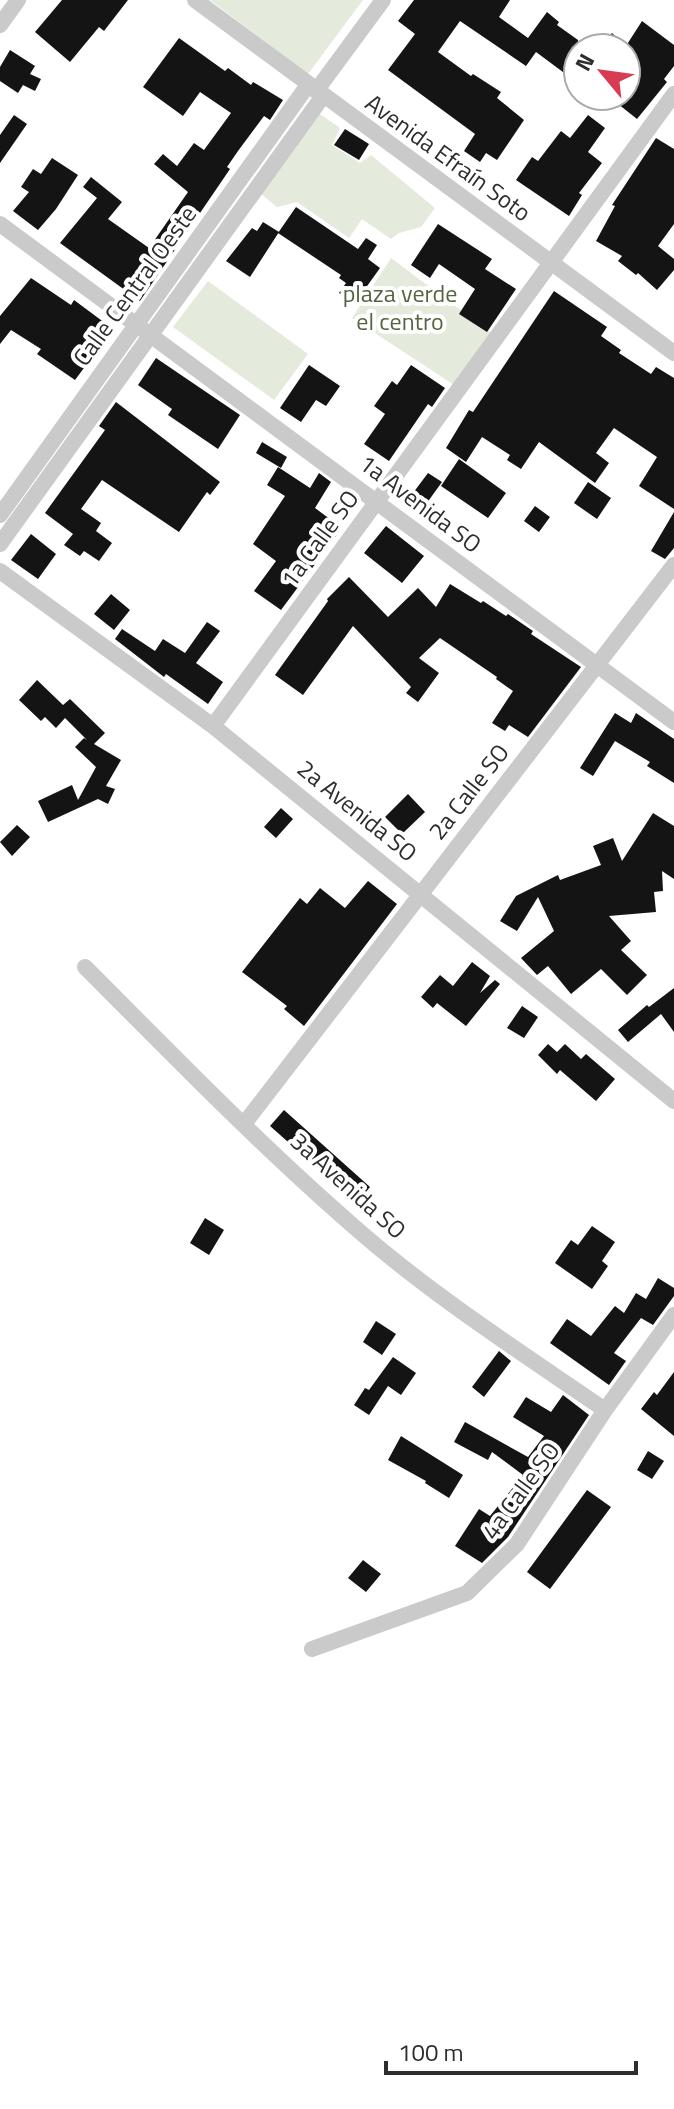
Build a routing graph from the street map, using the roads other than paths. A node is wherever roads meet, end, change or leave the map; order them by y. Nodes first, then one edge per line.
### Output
1 (18, 0) edge
2 (195, 0) edge
3 (383, 0) edge
4 (0, 25) edge
5 (316, 91) junction
6 (674, 94) edge
7 (0, 224) edge
8 (552, 264) junction
9 (137, 323) junction
10 (152, 334) junction
11 (674, 353) edge
12 (377, 502) junction
13 (0, 515) edge
14 (0, 544) edge
15 (674, 565) edge
16 (0, 571) edge
17 (597, 665) junction
18 (674, 722) edge
19 (213, 726) junction
20 (421, 893) junction
21 (85, 967) dead end
22 (674, 1101) edge
23 (244, 1124) junction
24 (674, 1315) edge
25 (605, 1410) junction
26 (312, 1649) dead end

1 - 4 street
2 - 5 street, Avenida Efraín Soto
3 - 5 street, Calle Central Oeste
5 - 8 street, Avenida Efraín Soto
5 - 9 street, Calle Central Oeste
5 - 10 street
6 - 8 street, 1a Calle SO
7 - 9 street, 1a Avenida SO
8 - 11 street, Avenida Efraín Soto
8 - 12 street, 1a Calle SO
9 - 10 street, 1a Avenida SO
9 - 13 street, Calle Central Oeste
10 - 12 street, 1a Avenida SO
10 - 14 street
12 - 17 street, 1a Avenida SO
12 - 19 street, 1a Calle SO
15 - 17 street, 2a Calle SO
16 - 19 street, 2a Avenida SO
17 - 18 street, 1a Avenida SO
17 - 20 street, 2a Calle SO
19 - 20 street, 2a Avenida SO
20 - 22 street, 2a Avenida SO
20 - 23 street, 2a Calle SO
21 - 23 street, 3a Avenida SO
23 - 25 street, 3a Avenida SO
24 - 25 street, 4a Calle SO
25 - 26 street, 4a Calle SO

